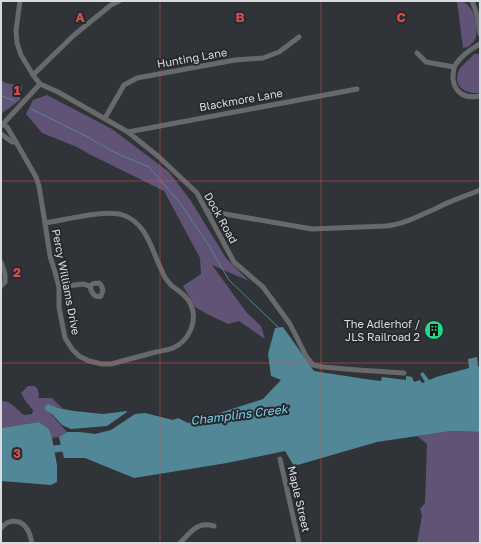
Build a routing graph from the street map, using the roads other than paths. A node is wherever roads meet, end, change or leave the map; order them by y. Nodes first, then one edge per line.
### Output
1 (20, 1) edge
2 (119, 1) edge
3 (472, 1) edge
4 (480, 34) edge
5 (299, 37) dead end
6 (480, 44) edge
7 (417, 53) dead end
8 (454, 67) junction
9 (33, 75) junction
10 (40, 84) junction
11 (357, 89) dead end
12 (480, 96) edge
13 (105, 118) junction
14 (2, 125) edge
15 (128, 132) junction
16 (1, 134) edge
17 (16, 142) junction
18 (480, 190) edge
19 (207, 211) junction
20 (45, 223) junction
21 (1, 262) edge
22 (1, 286) edge
23 (90, 286) dead end
24 (59, 287) junction
25 (404, 374) dead end
26 (280, 459) dead end
27 (214, 526) dead end
28 (1, 528) edge
29 (32, 543) edge
30 (180, 543) edge
31 (299, 543) edge

1 - 9 street, Dock Road
2 - 9 street
3 - 4 street
5 - 13 street, Hunting Lane
6 - 8 street
7 - 8 street
8 - 12 street
9 - 10 street, Dock Road
10 - 13 street, Dock Road
10 - 14 street
11 - 15 street, Blackmore Lane
13 - 15 street, Dock Road
14 - 17 street, Percy Williams Drive
15 - 19 street, Dock Road
16 - 17 street
17 - 20 street, Percy Williams Drive
18 - 19 street
19 - 25 street, Dock Road
20 - 24 street, Percy Williams Drive
20 - 24 street, Percy Williams Drive
21 - 22 street
23 - 24 street
26 - 31 street, Maple Street
27 - 30 street
28 - 29 street

